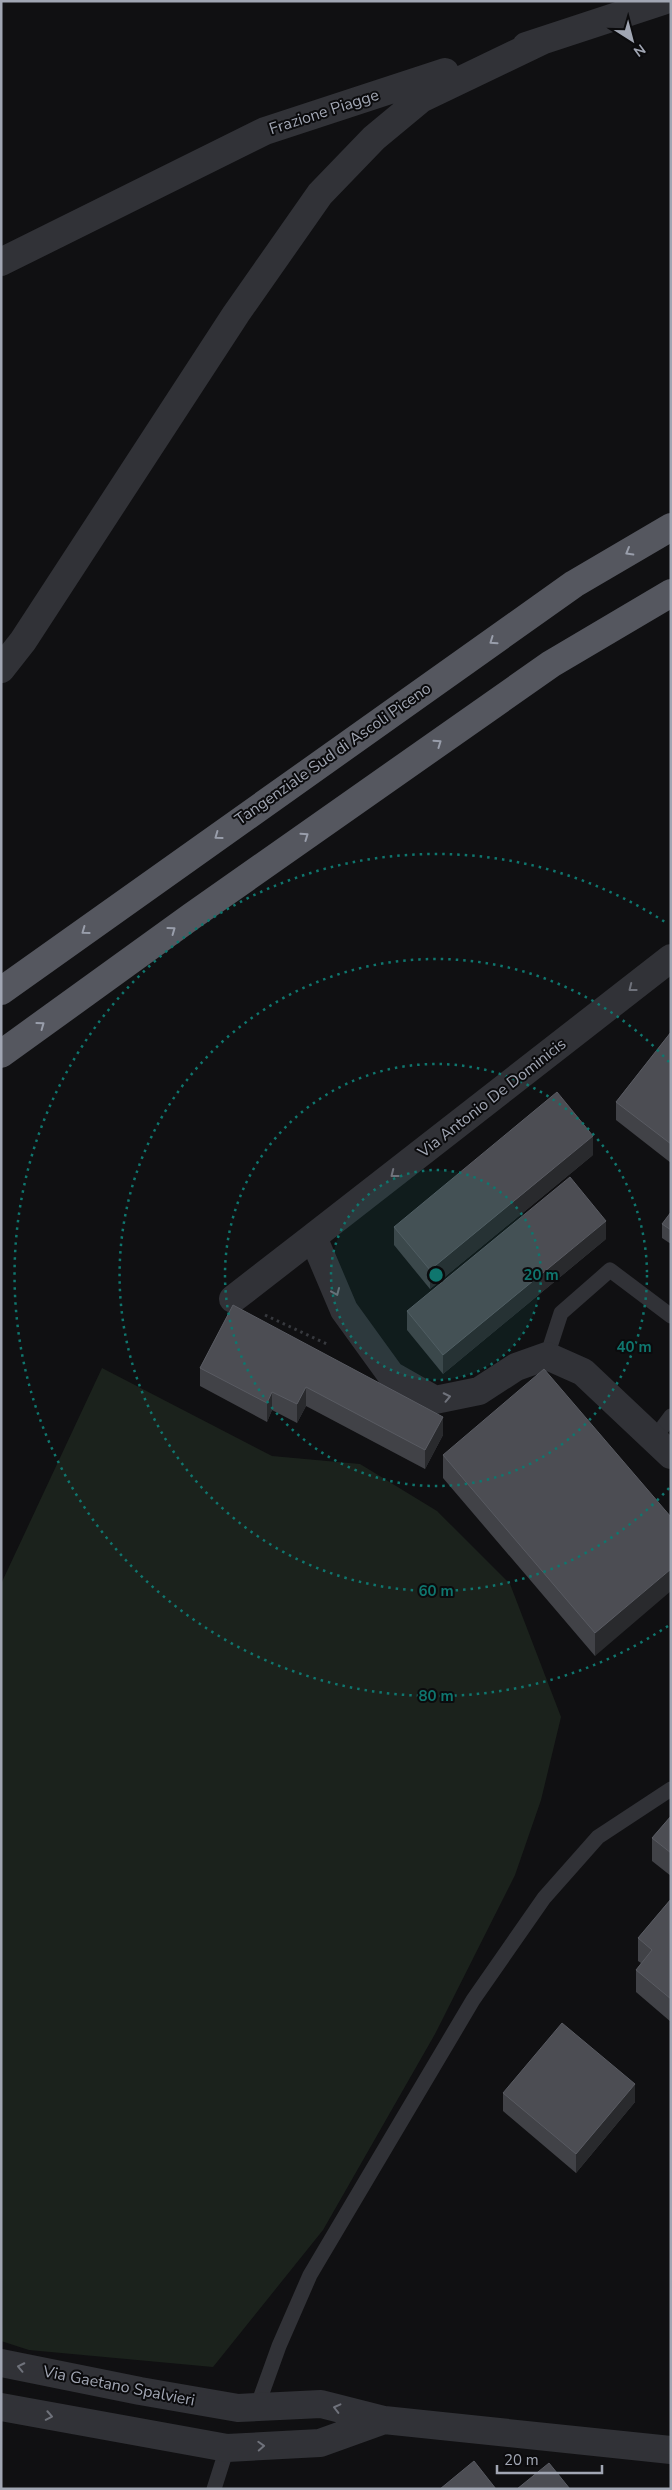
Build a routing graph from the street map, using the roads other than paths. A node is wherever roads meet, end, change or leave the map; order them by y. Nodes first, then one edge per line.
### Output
1 (663, 1) edge
2 (542, 41) junction
3 (1, 262) edge
4 (671, 528) edge
5 (671, 593) edge
6 (1, 669) edge
7 (671, 958) edge
8 (1, 991) edge
9 (1, 1054) edge
10 (313, 1237) junction
11 (233, 1299) road end
12 (671, 1316) edge
13 (547, 1356) junction
14 (671, 1416) edge
15 (662, 1447) edge
16 (671, 1789) edge
17 (1, 2362) edge
18 (1, 2407) edge
19 (248, 2407) junction
20 (384, 2420) junction
21 (227, 2448) junction
22 (671, 2450) edge
23 (214, 2489) edge

1 - 2 street, Frazione Piagge
2 - 3 street, Frazione Piagge
2 - 6 street
4 -> 8 highway, Tangenziale Sud di Ascoli Piceno
9 -> 5 highway
7 -> 10 street, Via Antonio De Dominicis
10 - 11 street, Via Antonio De Dominicis
10 -> 13 street
12 - 13 lane
13 - 15 street
14 - 15 lane
16 - 19 lane
19 -> 17 street, Via Gaetano Spalvieri
18 -> 21 street, Via Gaetano Spalvieri
20 -> 19 street, Via Gaetano Spalvieri
19 - 21 street
21 -> 20 street, Via Gaetano Spalvieri
20 - 22 street, Via Gaetano Spalvieri
21 - 23 lane

